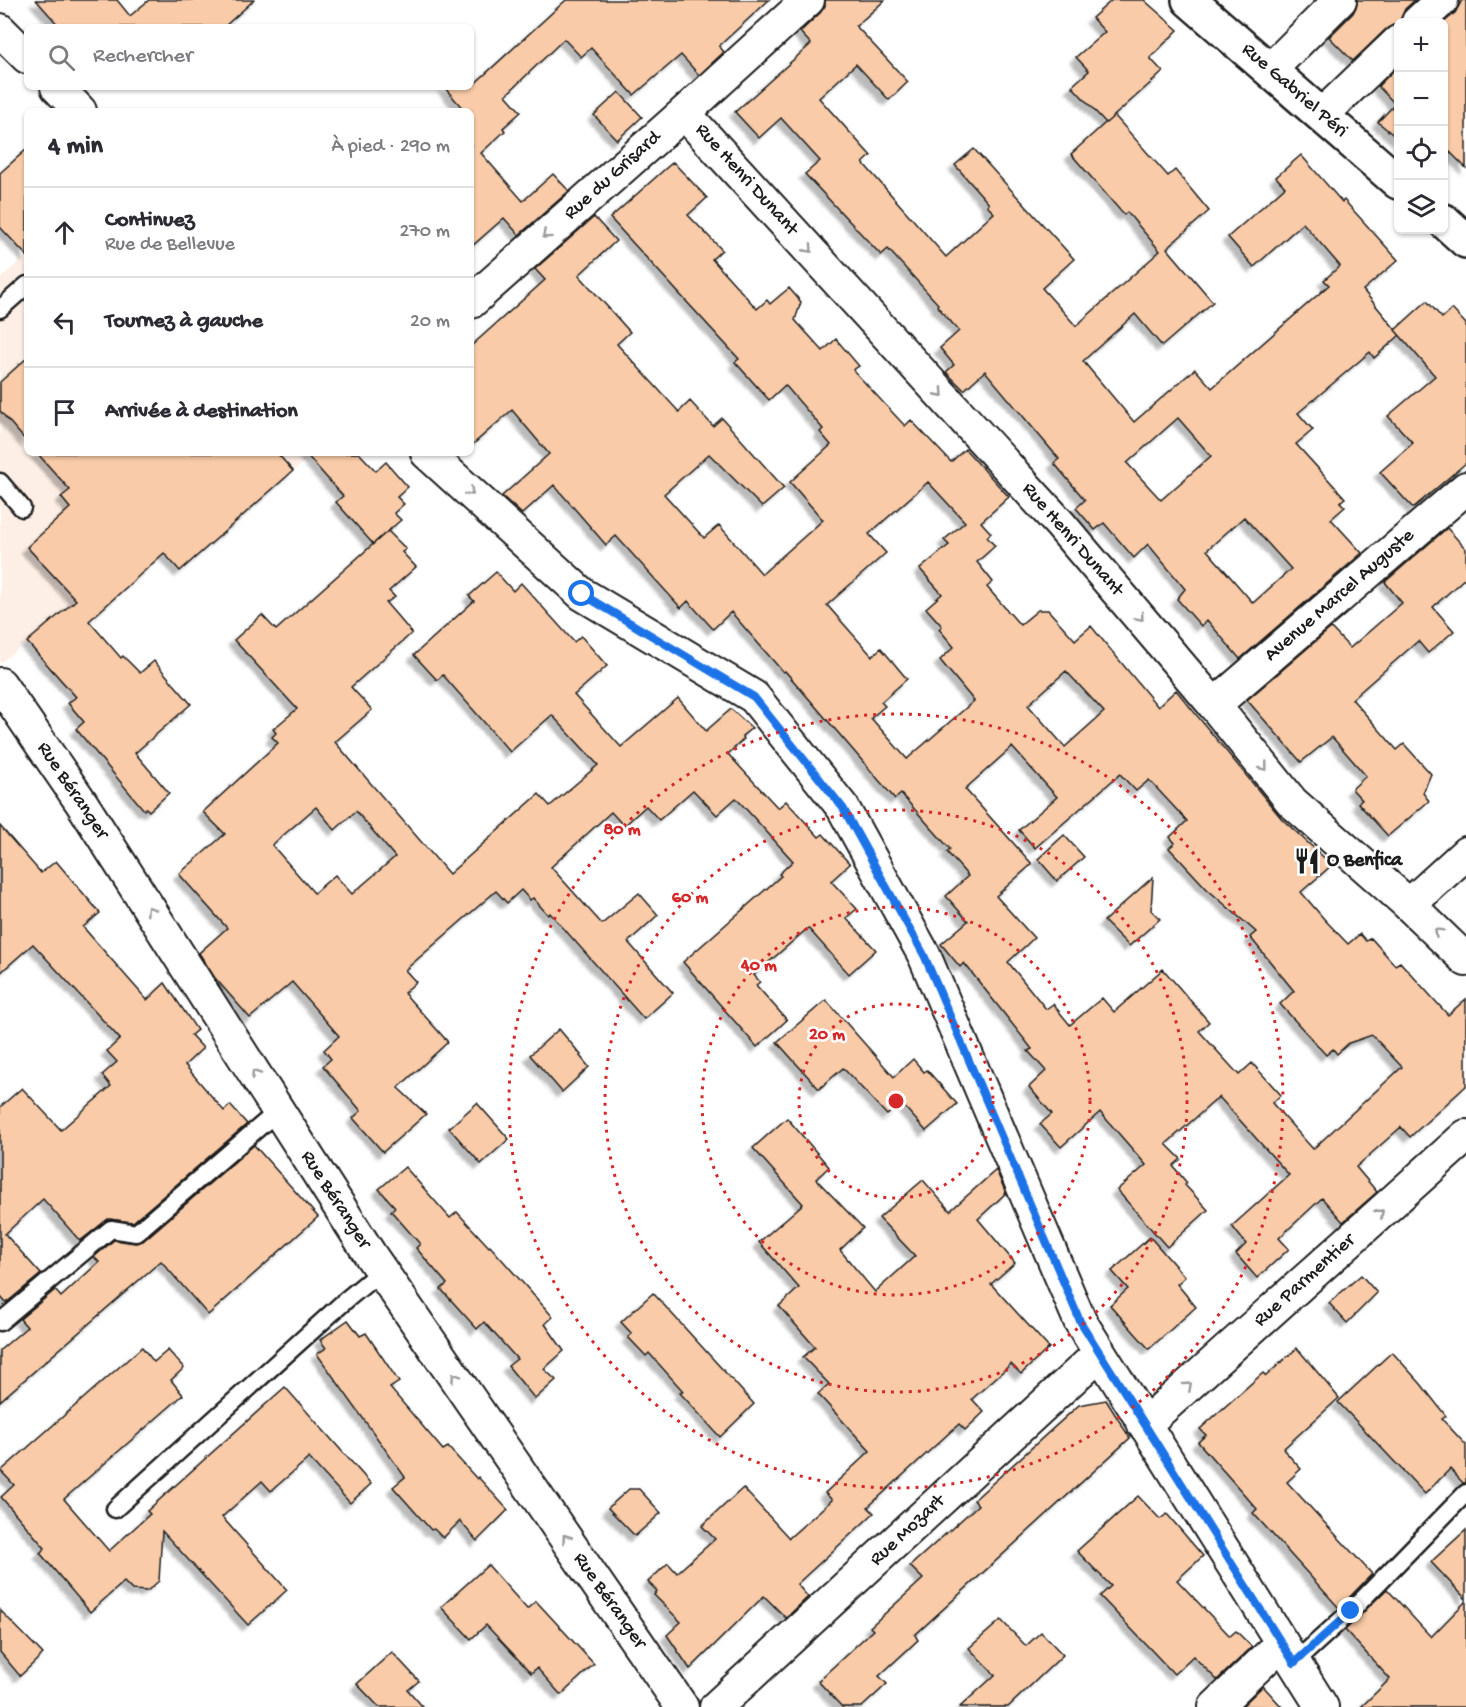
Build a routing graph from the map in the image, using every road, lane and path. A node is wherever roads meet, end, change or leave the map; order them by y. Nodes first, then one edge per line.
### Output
1 (808, 0) edge
2 (1189, 0) edge
3 (1340, 0) edge
4 (1442, 0) edge
5 (1423, 18) edge
6 (0, 30) edge
7 (1394, 46) edge
8 (24, 54) edge
9 (1270, 70) junction
10 (60, 90) edge
11 (77, 108) edge
12 (684, 113) junction
13 (1322, 116) junction
14 (1396, 180) edge
15 (1448, 225) edge
16 (1466, 241) edge
17 (24, 288) edge
18 (474, 299) edge
19 (0, 309) edge
20 (430, 456) edge
21 (0, 482) edge
22 (1466, 488) edge
23 (22, 508) dead end
24 (0, 684) edge
25 (1214, 705) junction
26 (1466, 853) edge
27 (1409, 905) junction
28 (1466, 960) edge
29 (278, 1111) junction
30 (1466, 1136) edge
31 (381, 1271) junction
32 (0, 1322) edge
33 (1099, 1354) junction
34 (1144, 1425) junction
35 (1466, 1493) edge
36 (115, 1509) dead end
37 (1288, 1653) junction
38 (682, 1707) edge
39 (716, 1707) edge
40 (1215, 1707) edge
41 (1322, 1707) edge

1 - 12 street, Rue du Grisard
2 - 9 main road, Rue Gabriel Péri
3 - 9 street
4 - 5 street
6 - 8 street
7 - 13 street
9 - 13 main road, Rue Gabriel Péri
10 - 11 street
12 -> 18 street, Rue du Grisard
12 -> 25 street, Rue Henri Dunant
13 - 14 main road, Rue Gabriel Péri
15 - 16 main road
17 - 19 lane
20 -> 33 street
21 - 23 lane
22 - 25 street, Avenue Marcel Auguste
29 -> 24 street, Rue Béranger
25 -> 27 street, Rue Henri Dunant
26 - 27 street
28 -> 27 street, Rue Henri Dunant
29 - 31 street, Rue Béranger
29 - 32 lane
34 -> 30 street, Rue Parmentier
31 - 36 lane
38 -> 31 street, Rue Béranger
33 - 34 street
33 - 39 street, Rue Mozart
34 - 37 street
35 - 37 lane
37 - 40 street
37 - 41 street

